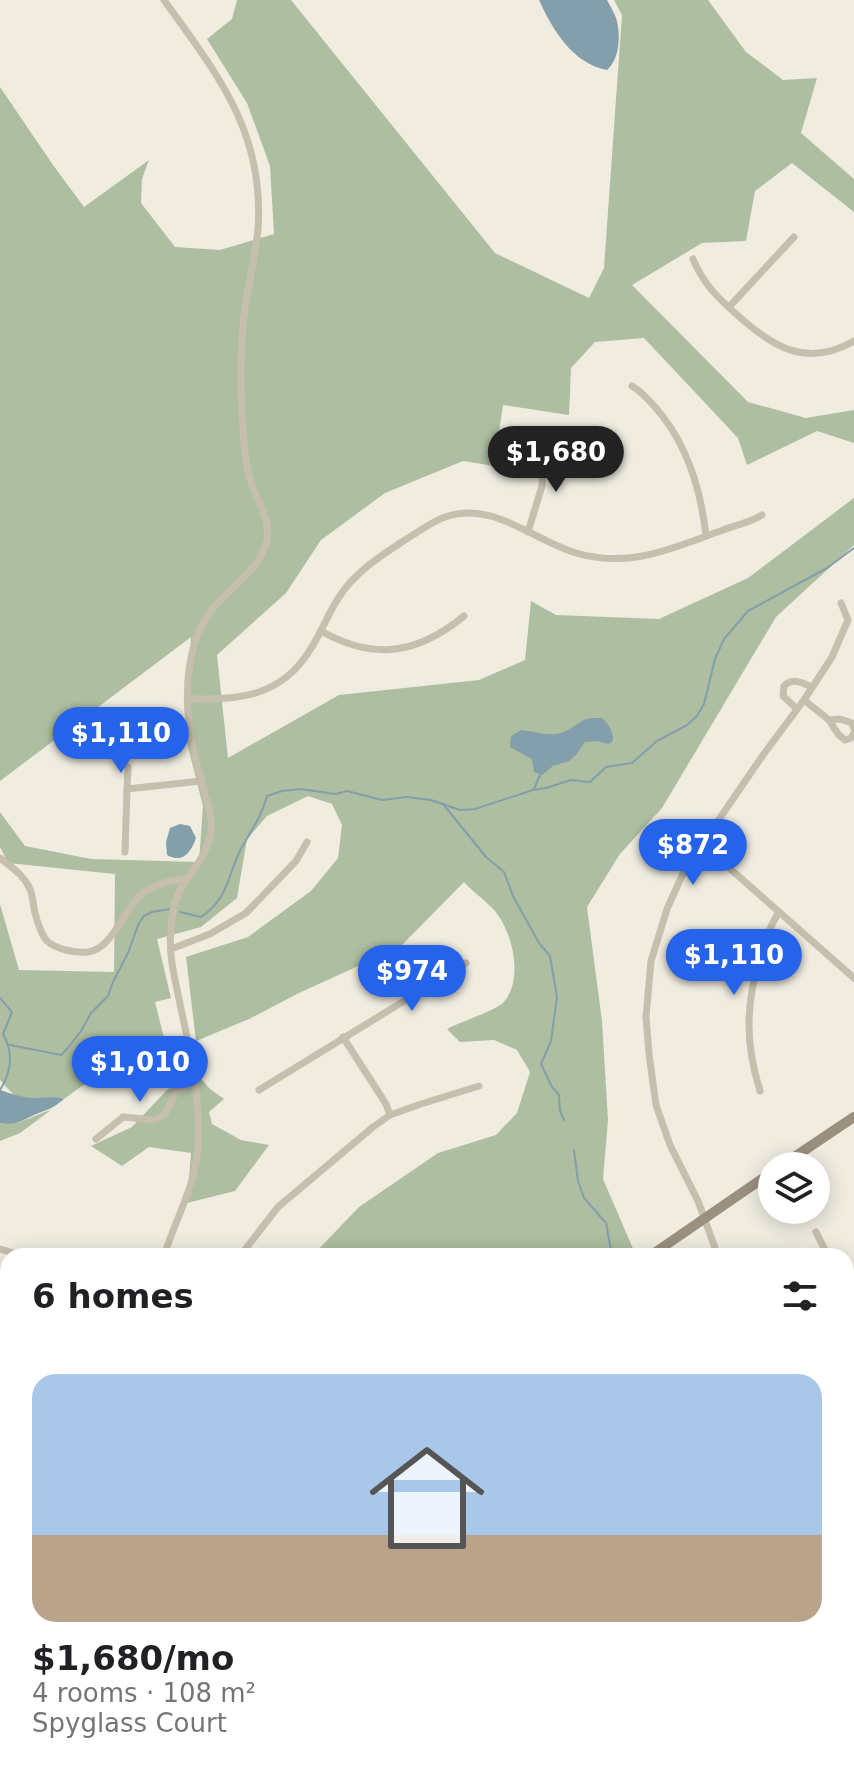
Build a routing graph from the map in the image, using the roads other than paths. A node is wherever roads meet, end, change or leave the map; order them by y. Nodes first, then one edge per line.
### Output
1 (164, 0) edge
2 (794, 237) dead end
3 (693, 259) dead end
4 (729, 307) junction
5 (854, 341) edge
6 (632, 386) dead end
7 (544, 450) dead end
8 (762, 515) dead end
9 (528, 532) junction
10 (706, 536) junction
11 (841, 603) dead end
12 (464, 616) dead end
13 (851, 620) edge
14 (321, 631) junction
15 (812, 687) junction
16 (188, 699) junction
17 (804, 700) junction
18 (797, 709) junction
19 (829, 720) junction
20 (854, 731) edge
21 (128, 767) dead end
22 (201, 781) junction
23 (127, 789) junction
24 (307, 842) dead end
25 (702, 844) junction
26 (125, 852) dead end
27 (0, 858) edge
28 (188, 878) junction
29 (779, 912) junction
30 (171, 949) junction
31 (466, 963) dead end
32 (854, 978) edge
33 (343, 1037) junction
34 (195, 1080) junction
35 (479, 1086) dead end
36 (259, 1090) dead end
37 (760, 1091) dead end
38 (390, 1115) junction
39 (854, 1117) edge
40 (96, 1139) dead end
41 (802, 1152) edge
42 (758, 1181) edge
43 (704, 1218) junction
44 (816, 1232) dead end
45 (167, 1248) edge
46 (246, 1248) edge
47 (661, 1248) edge
48 (715, 1248) edge
49 (824, 1248) edge

1 - 16 street
2 - 4 street
3 - 4 street
4 - 5 street
6 - 10 street
7 - 9 street
8 - 10 street
9 - 10 street
9 - 14 street
11 - 13 street
12 - 14 street
13 - 15 street
14 - 16 street
15 - 17 street
15 - 18 street
16 - 22 street
17 - 18 street
17 - 19 street
18 - 25 street
19 - 20 street
19 - 20 street
21 - 23 street
22 - 23 street
22 - 28 street
23 - 26 street
24 - 30 street
25 - 29 street
25 - 43 street
27 - 28 street
28 - 30 street
29 - 32 street
29 - 37 street
30 - 34 street
31 - 33 street
33 - 36 street
33 - 38 street
34 - 40 street
34 - 45 street
35 - 38 street
38 - 46 street
39 - 41 street
42 - 43 street
43 - 47 street
43 - 48 street
44 - 49 street

